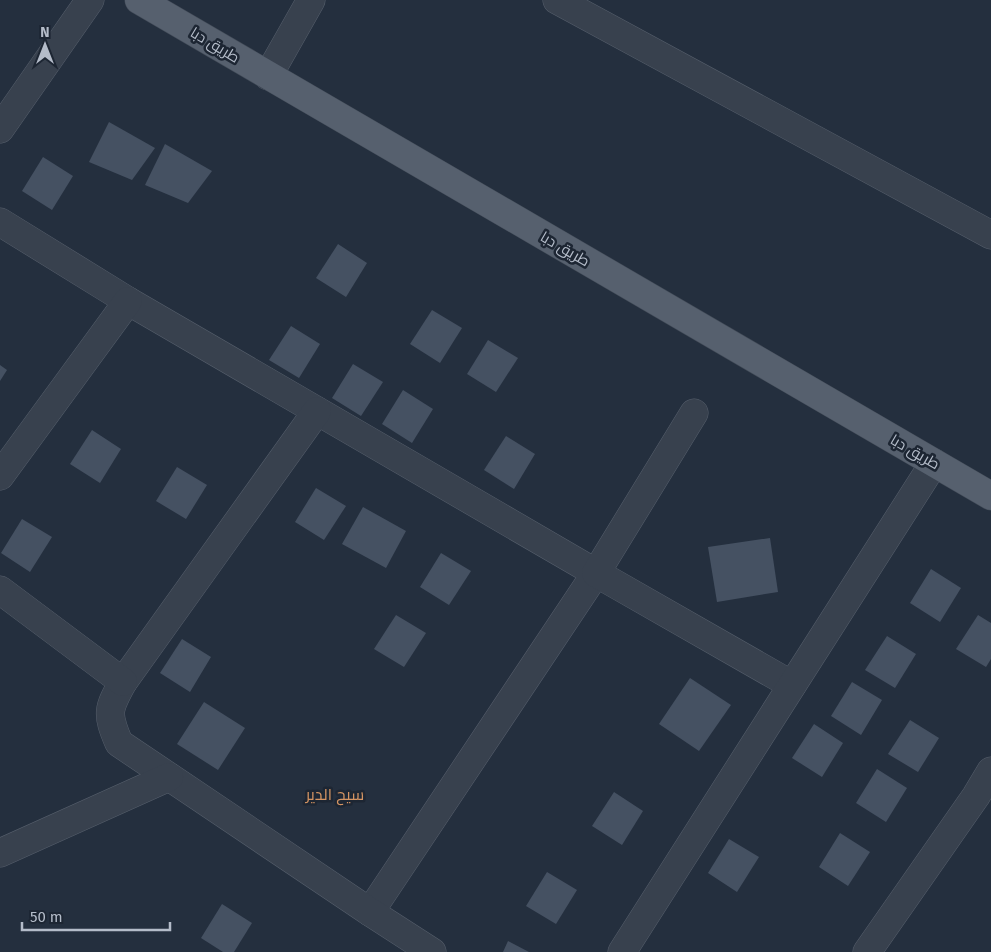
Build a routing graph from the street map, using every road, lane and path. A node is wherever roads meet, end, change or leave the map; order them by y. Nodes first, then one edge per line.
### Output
1 (90, 0) edge
2 (139, 0) edge
3 (311, 0) edge
4 (557, 0) edge
5 (268, 76) junction
6 (0, 129) edge
7 (0, 222) edge
8 (991, 235) edge
9 (128, 301) junction
10 (317, 410) junction
11 (694, 413) dead end
12 (934, 463) junction
13 (0, 476) edge
14 (991, 496) edge
15 (596, 572) junction
16 (0, 590) edge
17 (123, 682) junction
18 (792, 685) junction
19 (991, 770) edge
20 (169, 777) junction
21 (983, 801) edge
22 (0, 854) edge
23 (370, 912) junction
24 (432, 952) edge
25 (622, 952) edge
26 (867, 952) edge

1 - 6 street
2 - 5 main road, طريق دبا
3 - 5 street
4 - 8 street
5 - 12 main road, طريق دبا
7 - 9 street
9 - 10 street
9 - 13 street
10 - 15 street
10 - 17 street
11 - 15 street
12 - 14 main road, طريق دبا
12 - 18 street
15 - 18 street
15 - 23 street
16 - 17 street
17 - 20 street
18 - 25 street
19 - 21 street
20 - 22 street
20 - 23 street
21 - 26 street
23 - 24 street

